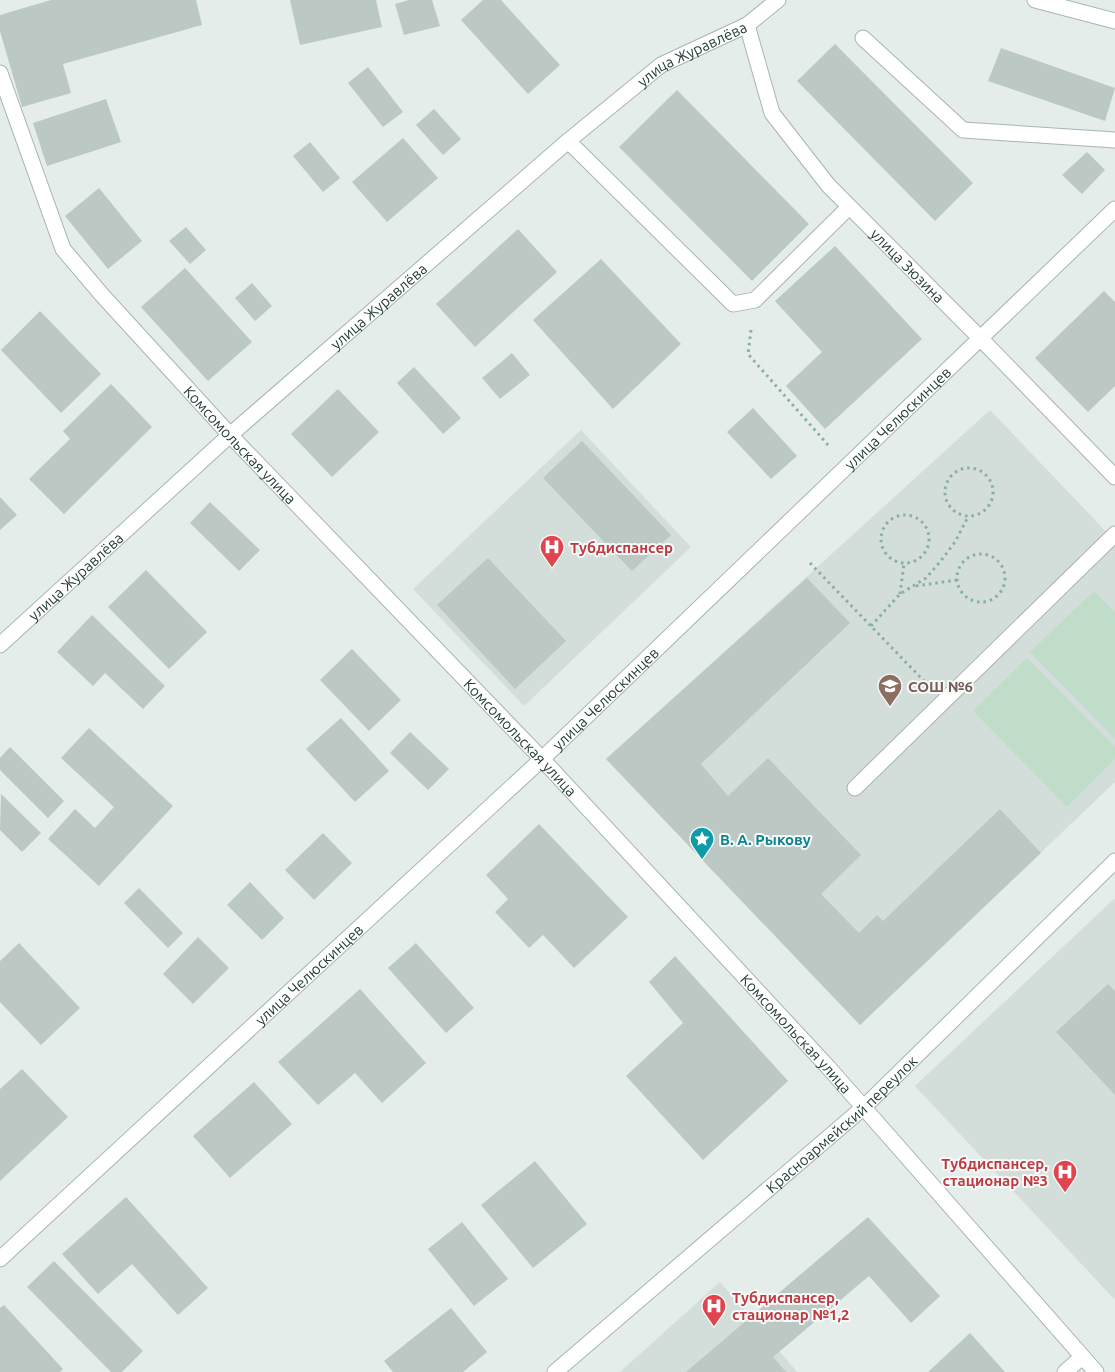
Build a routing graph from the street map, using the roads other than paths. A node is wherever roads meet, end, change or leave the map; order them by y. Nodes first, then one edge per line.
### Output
1 (778, 0) edge
2 (1035, 0) edge
3 (1115, 21) edge
4 (747, 25) junction
5 (863, 38) dead end
6 (0, 73) edge
7 (1115, 140) edge
8 (568, 141) junction
9 (849, 206) junction
10 (1115, 209) edge
11 (981, 338) junction
12 (230, 435) junction
13 (1115, 477) edge
14 (1115, 534) edge
15 (0, 645) edge
16 (542, 759) junction
17 (855, 788) dead end
18 (1115, 861) edge
19 (864, 1107) junction
20 (0, 1259) edge
21 (1082, 1357) junction
22 (555, 1372) edge
23 (1065, 1372) edge
24 (1096, 1372) edge

1 - 4 street, улица Журавлёва
2 - 3 street
4 - 8 street, улица Журавлёва
4 - 9 street, улица Зюзина
5 - 7 street
6 - 12 street, Комсомольская улица
8 - 9 street
8 - 12 street, улица Журавлёва
9 - 11 street, улица Зюзина
10 - 11 street, улица Челюскинцев
11 - 13 street, улица Зюзина
11 - 16 street, улица Челюскинцев
12 - 15 street, улица Журавлёва
12 - 16 street, Комсомольская улица
14 - 17 street
16 - 19 street, Комсомольская улица
16 - 20 street, улица Челюскинцев
18 - 19 street, Красноармейский переулок
19 - 21 street, Комсомольская улица
19 - 22 street, Красноармейский переулок
21 - 23 street
21 - 24 street, Комсомольская улица

